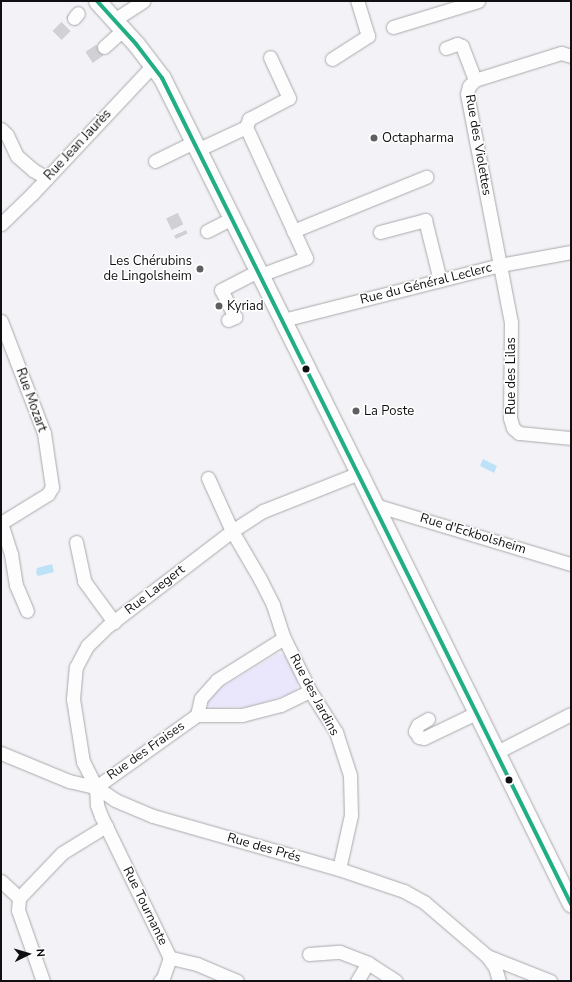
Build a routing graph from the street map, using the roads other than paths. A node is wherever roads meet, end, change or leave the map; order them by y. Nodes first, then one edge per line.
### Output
1 (97, 1) edge
2 (143, 1) edge
3 (356, 1) edge
4 (478, 1) edge
5 (118, 25) junction
6 (393, 27) dead end
7 (104, 47) tunnel mouth
8 (446, 48) dead end
9 (571, 56) edge
10 (270, 57) dead end
11 (332, 59) dead end
12 (153, 65) junction
13 (475, 80) junction
14 (246, 127) junction
15 (1, 128) edge
16 (195, 146) junction
17 (155, 161) dead end
18 (426, 177) dead end
19 (47, 178) junction
20 (232, 218) junction
21 (1, 224) edge
22 (206, 231) dead end
23 (293, 231) junction
24 (380, 232) dead end
25 (571, 252) edge
26 (500, 265) junction
27 (259, 273) junction
28 (440, 280) junction
29 (228, 320) dead end
30 (283, 320) junction
31 (1, 321) edge
32 (571, 438) edge
33 (359, 474) junction
34 (208, 478) dead end
35 (375, 505) junction
36 (1, 523) edge
37 (232, 531) junction
38 (76, 542) dead end
39 (571, 564) edge
40 (27, 612) dead end
41 (114, 622) junction
42 (284, 638) junction
43 (310, 691) junction
44 (476, 713) junction
45 (571, 714) edge
46 (197, 715) junction
47 (428, 719) dead end
48 (1, 753) edge
49 (495, 753) junction
50 (96, 787) junction
51 (106, 826) junction
52 (339, 869) junction
53 (1, 881) edge
54 (19, 898) junction
55 (571, 904) edge
56 (309, 954) dead end
57 (487, 956) junction
58 (170, 958) junction
59 (368, 963) junction
60 (43, 981) edge
61 (160, 981) edge
62 (237, 981) edge
63 (357, 981) edge
64 (396, 981) edge
65 (499, 981) edge
66 (550, 981) edge

1 - 5 main road
2 - 5 street
3 - 11 street
4 - 6 street
5 - 7 street
5 - 12 main road
8 - 13 street
9 - 13 street, Rue des Violettes
10 - 14 street
12 - 16 main road
12 - 19 street, Rue Jean Jaurès
13 - 26 street, Rue des Violettes
14 - 16 street
14 - 23 street
15 - 19 street
16 - 17 street
16 - 20 main road
18 - 23 street
19 - 21 street, Rue Jean Jaurès
20 - 22 street
20 - 27 main road
23 - 27 street
24 - 28 street
25 - 26 street, Rue du Général Leclerc
26 - 28 street, Rue du Général Leclerc
26 - 32 street, Rue des Lilas
27 - 29 street
27 - 30 main road
28 - 30 street, Rue du Général Leclerc
30 - 33 main road
31 - 36 street, Rue Mozart
33 - 35 main road
33 - 37 street, Rue Laegert
34 - 37 street, Rue des Jardins
35 - 39 street, Rue d'Eckbolsheim
35 - 44 main road
36 - 40 street
37 - 41 street, Rue Laegert
37 - 42 street, Rue des Jardins
38 - 41 street
41 - 50 street, Rue Laegert
42 - 43 street, Rue des Jardins
42 - 46 street, Rue des Fraises
43 - 46 street, Rue des Fraises
43 - 52 street, Rue des Jardins
44 - 47 street
44 - 49 main road
45 - 49 street
46 - 50 street, Rue des Fraises
48 - 50 street, Rue des Prés
49 - 55 main road
50 - 51 street, Rue Tournante
50 - 52 street, Rue des Prés
51 - 54 street
51 - 58 street, Rue Tournante
52 - 57 street, Rue des Prés
53 - 54 street
54 - 60 street
56 - 59 street
57 - 65 street, Rue des Prés
57 - 66 street
58 - 61 street
58 - 62 street, Rue Tournante
59 - 63 street
59 - 64 street

